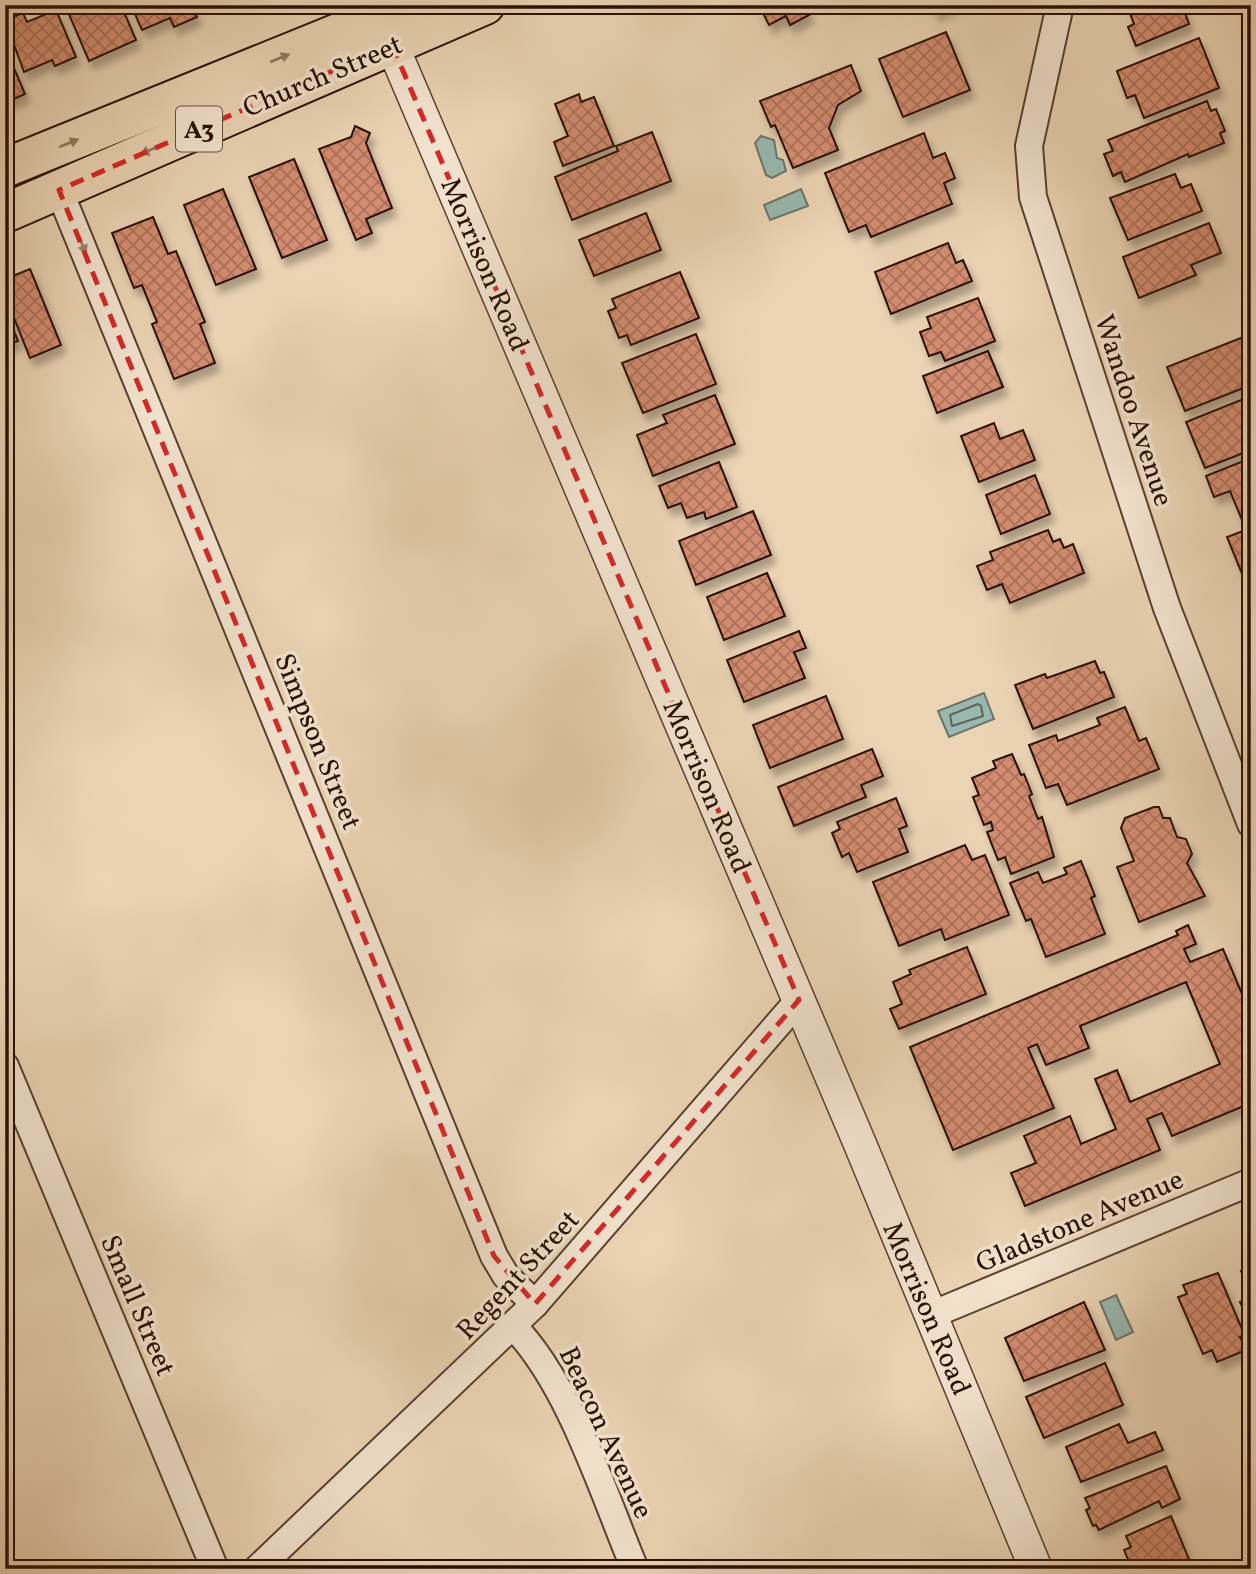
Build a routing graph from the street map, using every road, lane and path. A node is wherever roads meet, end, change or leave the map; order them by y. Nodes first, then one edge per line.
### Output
1 (485, 5) edge
2 (1060, 5) edge
3 (388, 18) edge
4 (5, 168) edge
5 (59, 190) junction
6 (5, 213) edge
7 (1251, 824) edge
8 (799, 1000) junction
9 (5, 1066) edge
10 (1251, 1182) edge
11 (536, 1304) junction
12 (931, 1315) junction
13 (514, 1327) junction
14 (215, 1569) edge
15 (257, 1569) edge
16 (635, 1569) edge
17 (1036, 1569) edge

1 - 3 highway, Church Street / A3
2 - 7 street, Wandoo Avenue
4 -> 3 highway, Church Street / A3
3 -> 5 highway, Church Street / A3
3 - 8 street, Morrison Road
5 - 6 highway, Church Street / A3
5 -> 11 street, Simpson Street
8 - 11 street, Regent Street
8 - 12 street, Morrison Road
9 - 14 street, Small Street
10 - 12 street, Gladstone Avenue
11 - 13 street, Regent Street
12 - 17 street, Morrison Road
13 - 15 street, Regent Street
13 - 16 street, Beacon Avenue

